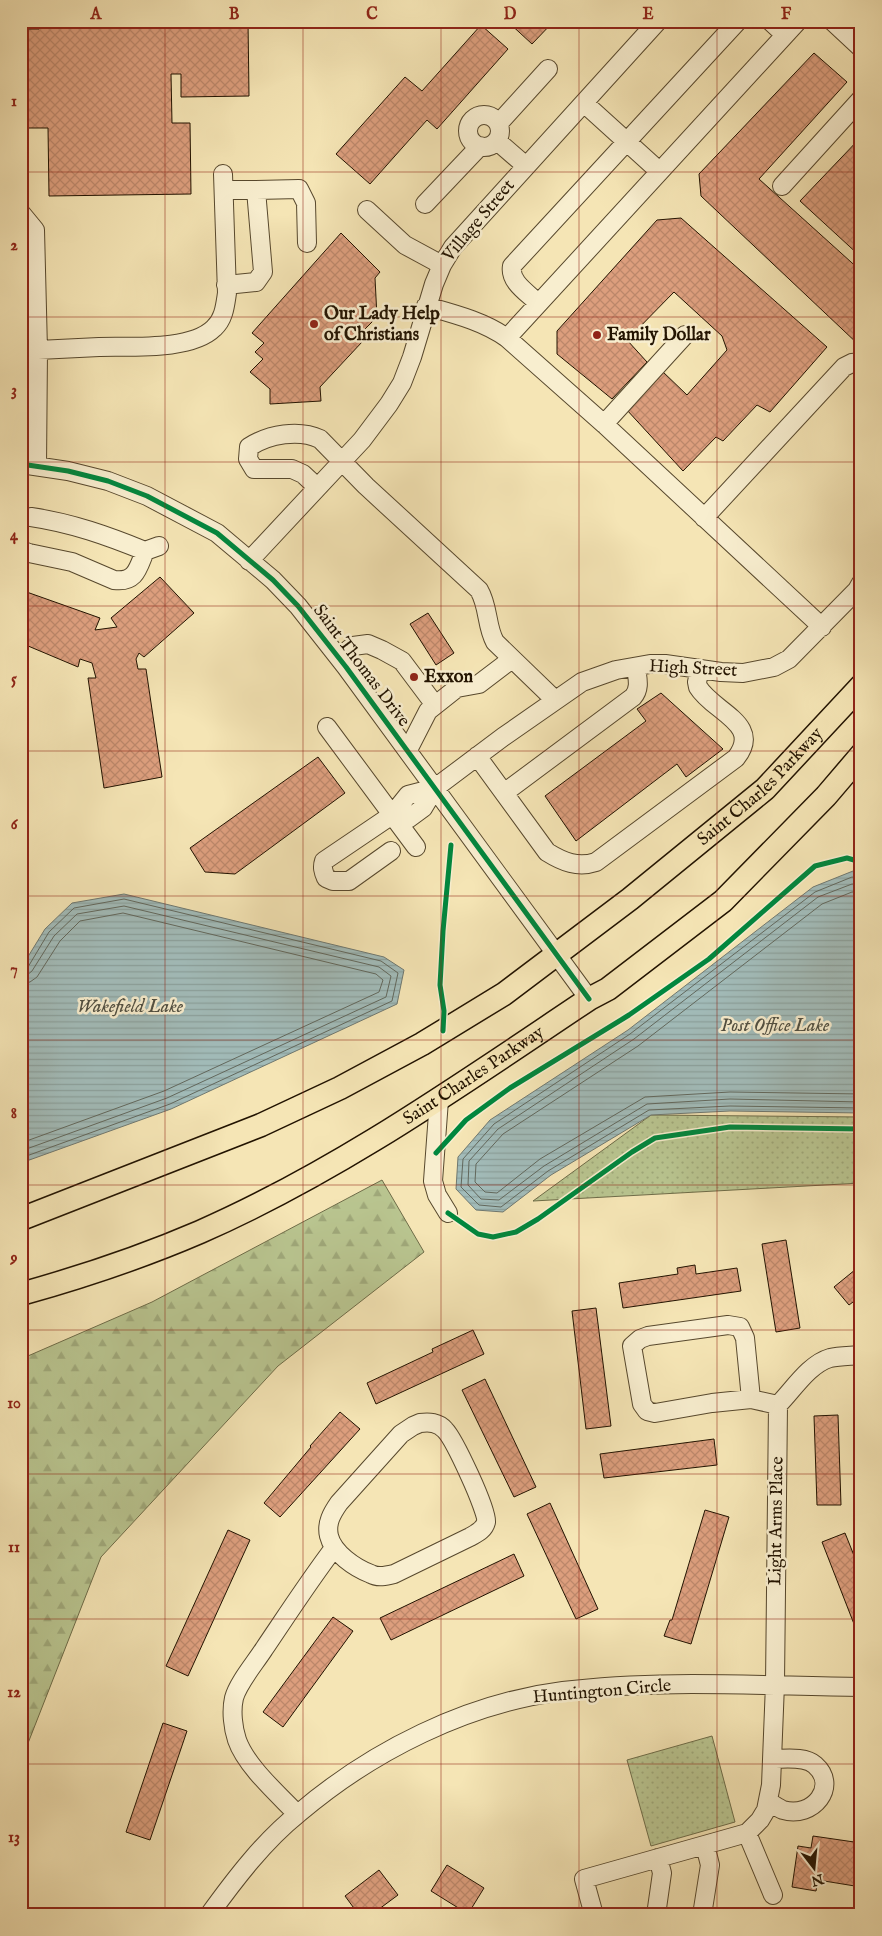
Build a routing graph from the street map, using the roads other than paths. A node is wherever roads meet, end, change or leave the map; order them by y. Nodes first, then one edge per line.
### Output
1 (658, 21) edge
2 (738, 21) edge
3 (770, 21) edge
4 (798, 21) edge
5 (832, 21) edge
6 (785, 35) junction
7 (861, 48) edge
8 (548, 69) dead end
9 (861, 99) edge
10 (584, 103) junction
11 (499, 123) junction
12 (497, 141) junction
13 (627, 141) junction
14 (480, 146) junction
15 (526, 166) junction
16 (660, 171) junction
17 (782, 186) dead end
18 (256, 190) junction
19 (425, 204) dead end
20 (367, 210) dead end
21 (21, 213) edge
22 (307, 243) dead end
23 (442, 266) junction
24 (226, 285) junction
25 (538, 303) junction
26 (426, 306) junction
27 (686, 335) dead end
28 (507, 338) junction
29 (38, 350) junction
30 (861, 362) edge
31 (604, 424) junction
32 (342, 460) junction
33 (29, 465) edge
34 (317, 487) junction
35 (31, 517) dead end
36 (704, 518) junction
37 (21, 550) edge
38 (249, 561) junction
39 (861, 583) edge
40 (822, 627) junction
41 (339, 657) junction
42 (512, 659) junction
43 (636, 666) junction
44 (700, 669) junction
45 (861, 686) edge
46 (555, 700) junction
47 (435, 705) junction
48 (327, 727) dead end
49 (408, 750) junction
50 (861, 755) edge
51 (477, 756) junction
52 (435, 788) junction
53 (504, 793) junction
54 (392, 815) junction
55 (416, 847) dead end
56 (391, 852) dead end
57 (557, 954) junction
58 (589, 1000) junction
59 (439, 1100) junction
60 (448, 1213) dead end
61 (21, 1219) edge
62 (21, 1294) edge
63 (861, 1355) edge
64 (751, 1399) junction
65 (778, 1405) junction
66 (334, 1548) junction
67 (775, 1684) junction
68 (861, 1687) edge
69 (772, 1759) junction
70 (769, 1802) junction
71 (298, 1814) junction
72 (747, 1833) junction
73 (705, 1845) junction
74 (658, 1858) junction
75 (773, 1895) dead end
76 (209, 1915) edge
77 (594, 1915) edge
78 (656, 1915) edge
79 (702, 1915) edge

1 - 10 street, Village Street
2 - 13 street
3 - 6 street
4 - 6 street
5 - 7 street
6 - 16 street
8 - 11 street
9 - 17 street
10 - 13 street
10 - 15 street, Village Street
11 - 12 street
11 - 14 street
12 - 14 street
12 - 15 street
13 - 16 street
13 - 25 street
14 - 19 street
15 - 23 street, Village Street
16 - 25 street
18 - 22 street
18 - 24 street
18 - 24 street
20 - 23 street
21 - 29 street
23 - 26 street, Village Street
24 - 29 street
25 - 28 street
26 - 28 street
26 - 32 street, Village Street
27 - 31 street
28 - 31 street
29 - 33 street
30 - 36 street
31 - 36 street
32 - 34 street, Village Street
32 - 34 street
32 - 42 street
33 - 38 street, Saint Thomas Drive
34 - 38 street, Village Street
35 - 37 street
36 - 40 street
38 - 41 street, Saint Thomas Drive
39 - 40 street, High Street
40 - 44 street, High Street
41 - 47 street
41 - 49 street, Saint Thomas Drive
42 - 46 street
42 - 47 street
43 - 44 street, High Street
43 - 46 street, High Street
43 - 53 street
44 - 53 street
45 - 57 main road, Saint Charles Parkway
46 - 51 street, High Street
47 - 49 street
48 - 54 street
49 - 52 street, Saint Thomas Drive
50 - 58 main road, Saint Charles Parkway
51 - 52 street, High Street
51 - 53 street
52 - 54 street
52 - 57 street, Saint Thomas Drive
54 - 55 street
54 - 56 street
57 - 58 street, Saint Thomas Drive
57 - 61 main road, Saint Charles Parkway
58 - 59 main road, Saint Charles Parkway
59 - 60 street
59 - 62 main road, Saint Charles Parkway
63 - 65 street
64 - 64 street
64 - 65 street
65 - 67 street, Light Arms Place
66 - 66 street
66 - 71 street
67 - 68 street, Huntington Circle
67 - 69 street, Light Arms Place
67 - 71 street, Huntington Circle
69 - 70 street
69 - 70 street
70 - 72 street
71 - 76 street, Huntington Circle
72 - 73 street
72 - 75 street
73 - 74 street
73 - 79 street
74 - 77 street
74 - 78 street

